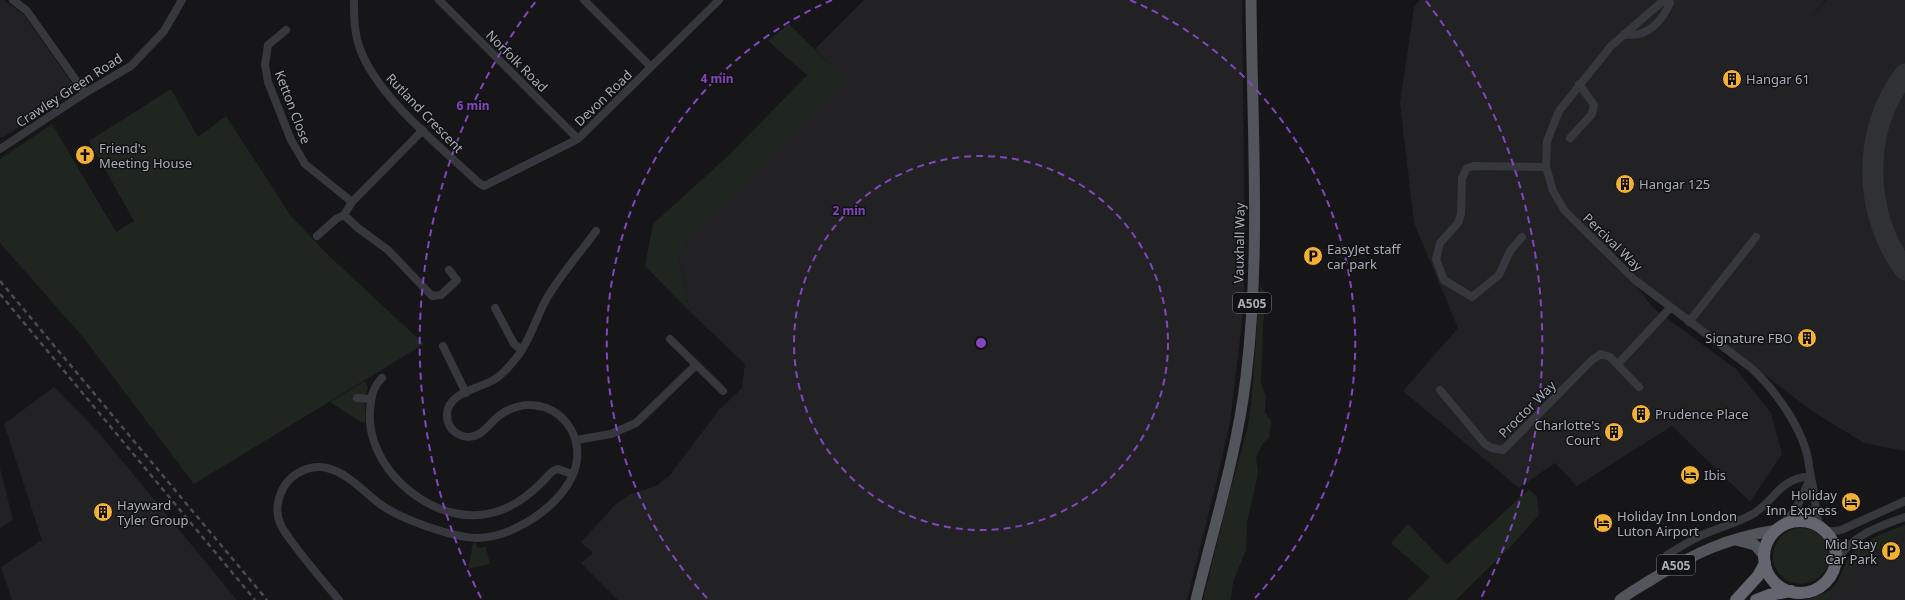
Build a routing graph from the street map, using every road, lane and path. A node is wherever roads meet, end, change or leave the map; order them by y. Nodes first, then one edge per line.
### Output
1 (13, 0) edge
2 (182, 0) edge
3 (354, 0) edge
4 (439, 0) edge
5 (584, 0) edge
6 (718, 0) edge
7 (1251, 0) edge
8 (1664, 0) edge
9 (1669, 0) edge
10 (286, 30) dead end
11 (1624, 34) junction
12 (651, 67) junction
13 (1579, 84) junction
14 (85, 93) junction
15 (423, 130) junction
16 (1570, 138) dead end
17 (578, 139) junction
18 (10, 142) junction
19 (0, 145) edge
20 (0, 149) edge
21 (1546, 167) junction
22 (484, 186) joint
23 (352, 202) junction
24 (344, 215) junction
25 (596, 231) dead end
26 (316, 236) dead end
27 (1522, 237) dead end
28 (1756, 238) dead end
29 (449, 270) dead end
30 (495, 308) dead end
31 (1670, 308) junction
32 (1689, 322) junction
33 (670, 339) dead end
34 (443, 346) dead end
35 (522, 350) junction
36 (1618, 364) junction
37 (696, 365) junction
38 (382, 378) dead end
39 (1639, 387) dead end
40 (1440, 390) dead end
41 (723, 391) dead end
42 (466, 393) junction
43 (357, 398) dead end
44 (371, 399) junction
45 (576, 440) junction
46 (572, 474) junction
47 (1810, 477) junction
48 (1905, 501) edge
49 (1905, 517) edge
50 (1779, 528) junction
51 (1823, 530) junction
52 (1736, 540) junction
53 (1765, 559) junction
54 (1836, 561) junction
55 (1674, 566) junction
56 (1791, 591) junction
57 (339, 600) edge
58 (1196, 600) edge
59 (1620, 600) edge
60 (1736, 600) edge
61 (1756, 600) edge

1 - 14 street
2 - 14 street, Crawley Green Road
3 - 15 street, Rutland Crescent
4 - 17 street, Norfolk Road
5 - 12 street
6 - 12 street, Devon Road
7 - 58 main road, Vauxhall Way / A505
8 - 11 street, Percival Way
9 - 11 street
10 - 23 street, Ketton Close
11 - 13 street, Percival Way
12 - 17 street, Devon Road
13 - 16 street
13 - 21 street, Percival Way
14 - 18 street, Crawley Green Road
15 - 22 street, Rutland Crescent
15 - 23 street
17 - 22 street, Devon Road
18 - 19 street, Crawley Green Road
18 - 20 street, Crawley Green Road
21 - 27 street
21 - 31 street, Percival Way
23 - 24 street
24 - 26 street
24 - 29 street
25 - 35 street
28 - 32 street
30 - 35 street
31 - 32 street, Percival Way
31 - 36 street
32 - 47 street, Percival Way
33 - 37 street
34 - 42 street
35 - 42 street
36 - 39 street, Proctor Way
36 - 40 street, Proctor Way
37 - 41 street
37 - 45 street
38 - 44 street
42 - 45 street
43 - 44 street
44 - 46 street
45 - 46 street
46 - 57 street
47 - 50 street
47 - 51 street, Percival Way
47 - 55 street
48 - 51 street
49 - 54 street
50 - 51 highway
50 - 52 main road, A505
50 - 53 highway
51 - 54 highway
52 - 53 main road
52 - 55 main road, A505
53 - 56 highway
53 - 60 highway
54 - 56 highway
55 - 59 main road, A505
56 - 61 highway

